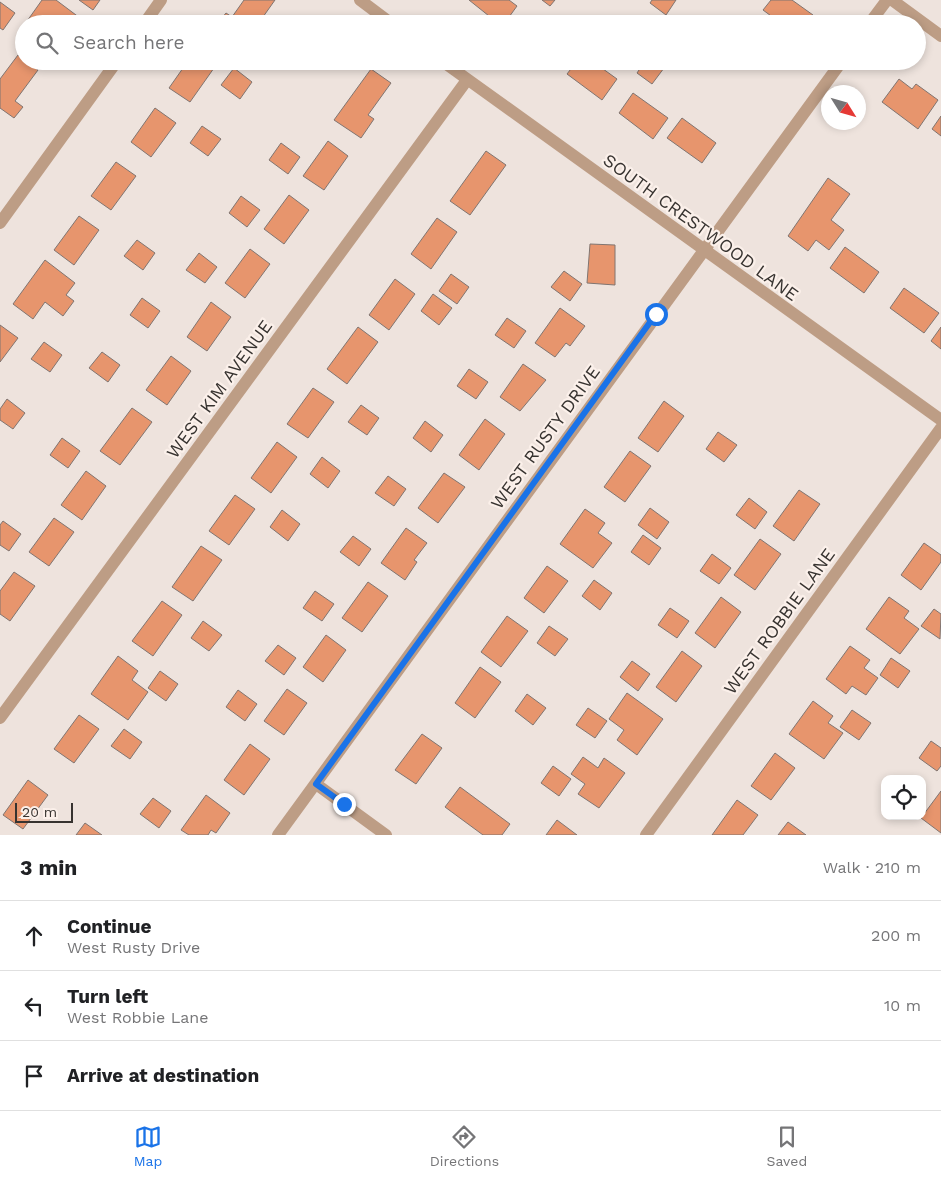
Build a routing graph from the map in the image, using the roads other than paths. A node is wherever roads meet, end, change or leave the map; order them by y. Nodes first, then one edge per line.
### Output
1 (162, 0) edge
2 (360, 0) edge
3 (887, 0) edge
4 (892, 0) edge
5 (151, 15) edge
6 (380, 15) edge
7 (876, 15) edge
8 (912, 15) edge
9 (926, 25) edge
10 (941, 36) edge
11 (110, 70) edge
12 (454, 70) edge
13 (835, 70) edge
14 (467, 80) junction
15 (0, 223) edge
16 (703, 249) junction
17 (941, 420) edge
18 (941, 428) edge
19 (0, 718) edge
20 (316, 784) junction
21 (278, 835) edge
22 (386, 835) edge
23 (646, 835) edge

1 - 5 street
2 - 6 street
3 - 7 street
4 - 8 street
9 - 10 street
11 - 15 street
12 - 14 street, SOUTH CRESTWOOD LANE
13 - 16 street, WEST RUSTY DRIVE
14 - 16 street, SOUTH CRESTWOOD LANE
14 - 19 street, WEST KIM AVENUE
16 - 17 street, SOUTH CRESTWOOD LANE
16 - 20 street, WEST RUSTY DRIVE
18 - 23 street, WEST ROBBIE LANE
20 - 21 street, WEST RUSTY DRIVE
20 - 22 street

